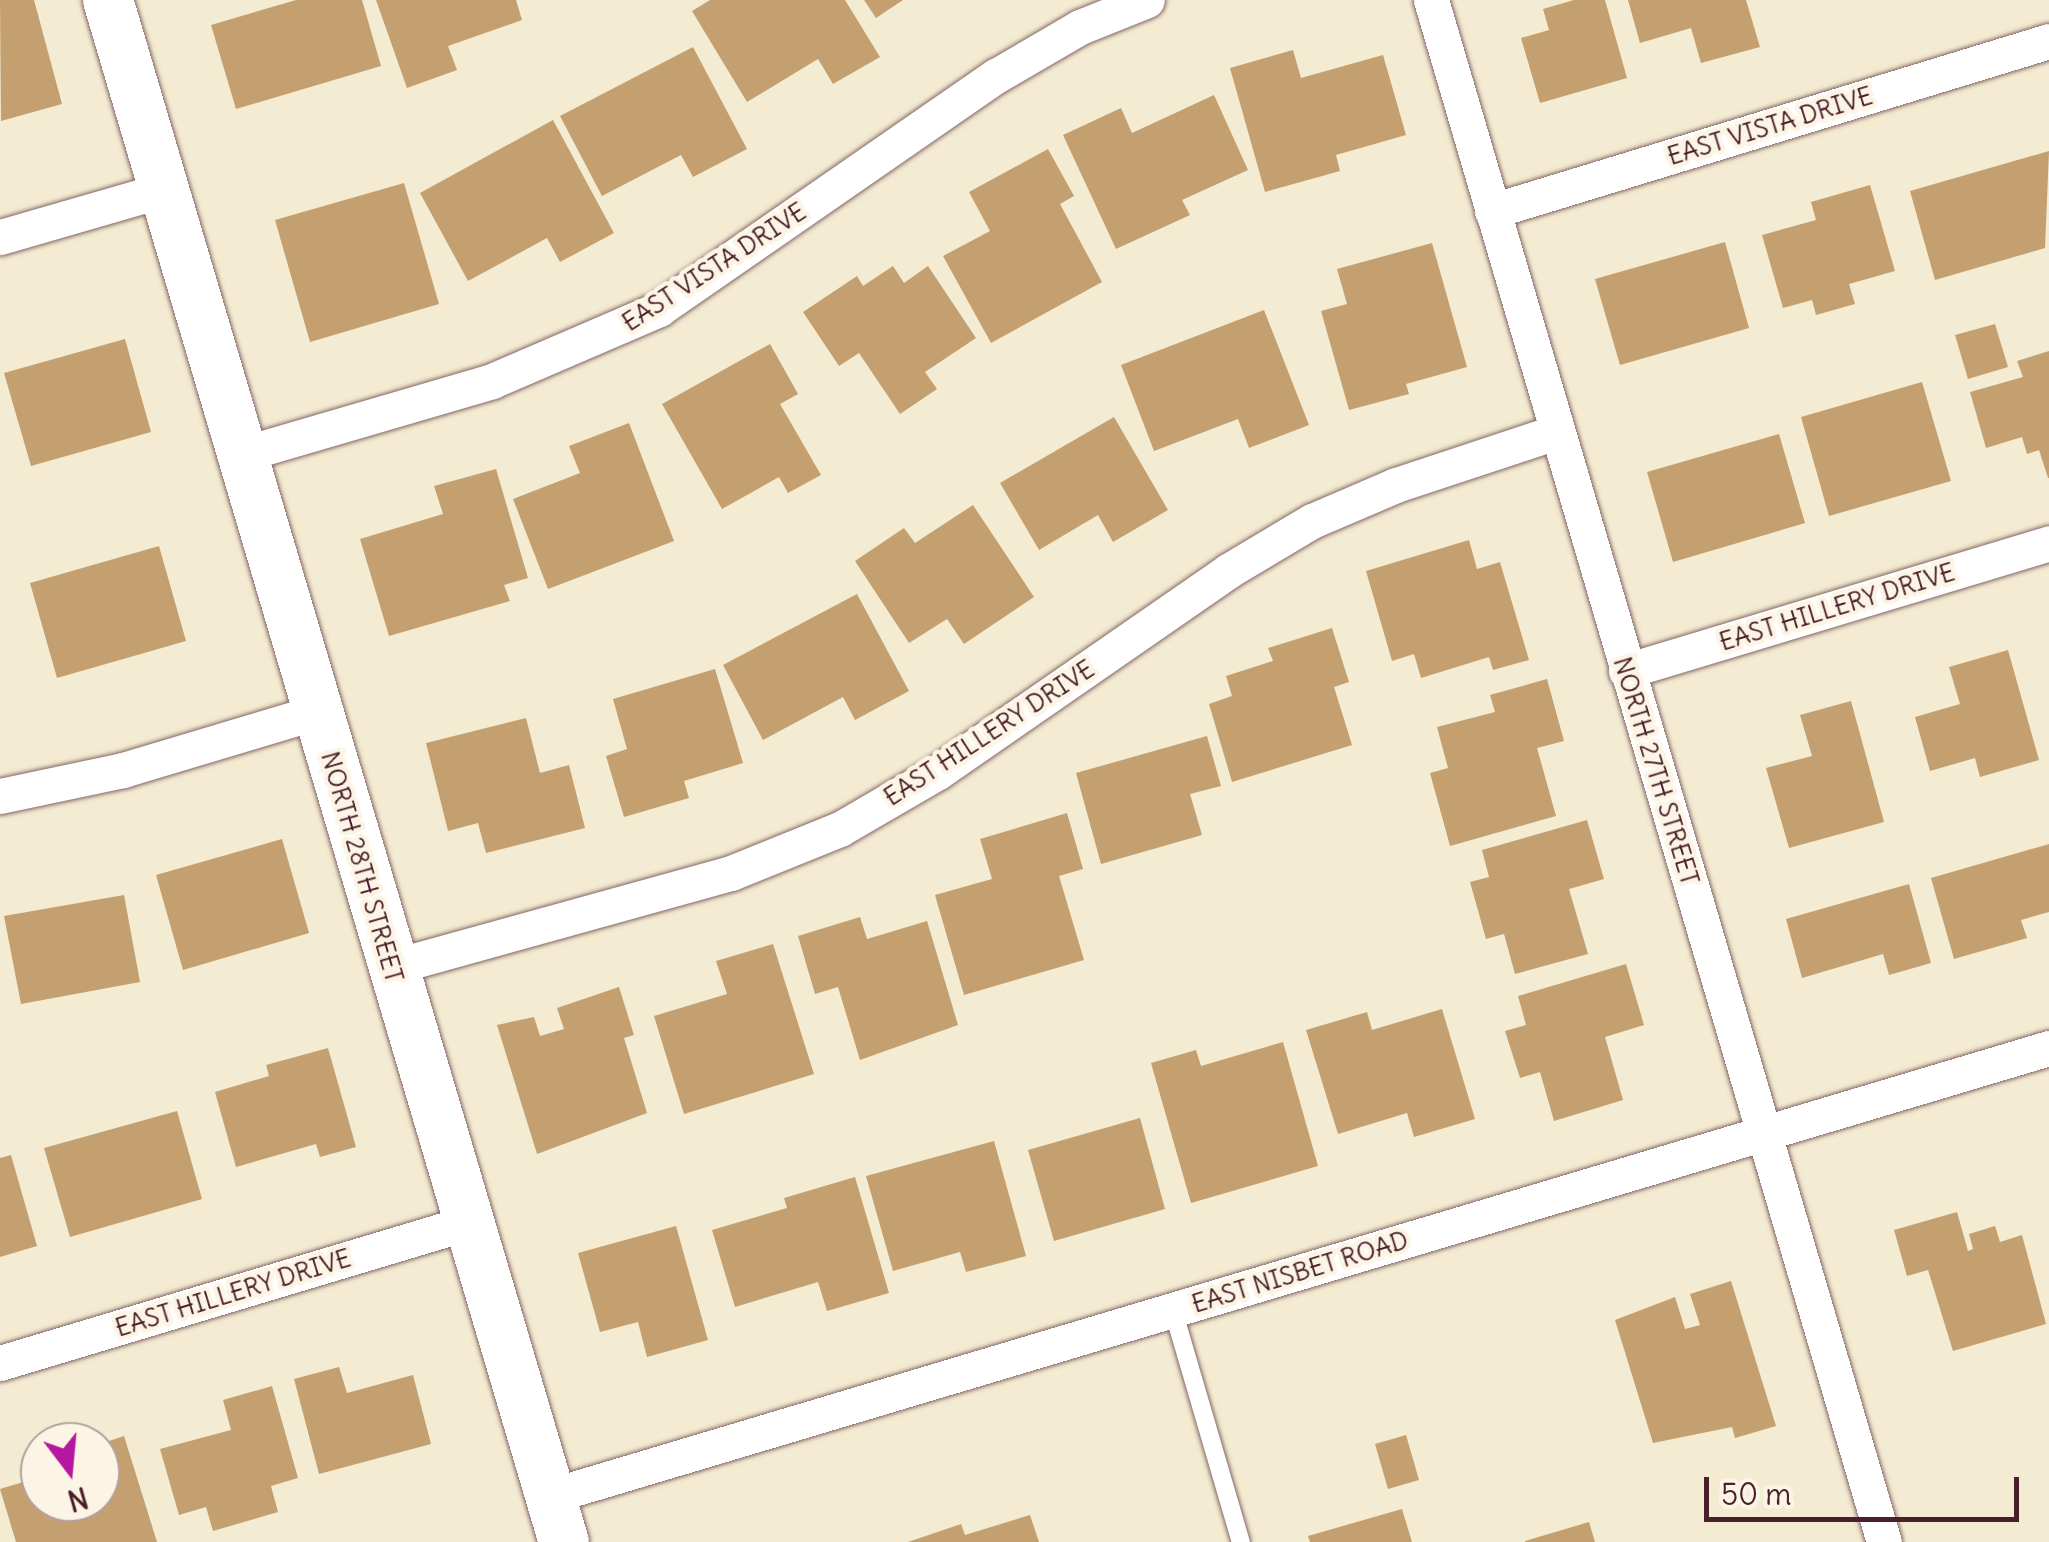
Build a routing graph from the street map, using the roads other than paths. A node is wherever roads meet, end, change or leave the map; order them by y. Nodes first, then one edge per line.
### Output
1 (108, 0) edge
2 (1147, 0) edge
3 (1430, 0) edge
4 (2049, 41) edge
5 (164, 190) junction
6 (1492, 211) junction
7 (0, 237) edge
8 (1556, 432) junction
9 (243, 454) junction
10 (2049, 542) edge
11 (1626, 671) junction
12 (316, 712) junction
13 (0, 796) edge
14 (392, 967) junction
15 (2049, 1048) edge
16 (1764, 1134) junction
17 (467, 1223) junction
18 (1173, 1310) junction
19 (0, 1363) edge
20 (557, 1519) edge
21 (1241, 1542) edge
22 (1884, 1542) edge

1 - 5 street, NORTH 28TH STREET
2 - 9 street, EAST VISTA DRIVE
3 - 6 street, NORTH 27TH STREET
4 - 6 street, EAST VISTA DRIVE
5 - 7 street
5 - 9 street, NORTH 28TH STREET
6 - 8 street, NORTH 27TH STREET
8 - 11 street, NORTH 27TH STREET
8 - 14 street, EAST HILLERY DRIVE
9 - 12 street, NORTH 28TH STREET
10 - 11 street, EAST HILLERY DRIVE
11 - 16 street, NORTH 27TH STREET
12 - 13 street
12 - 14 street, NORTH 28TH STREET
14 - 17 street, NORTH 28TH STREET
15 - 16 street, EAST NISBET ROAD
16 - 18 street, EAST NISBET ROAD
16 - 22 street, NORTH 27TH STREET
17 - 19 street, EAST HILLERY DRIVE
17 - 20 street, NORTH 28TH STREET
18 - 20 street, EAST NISBET ROAD
18 - 21 lane

